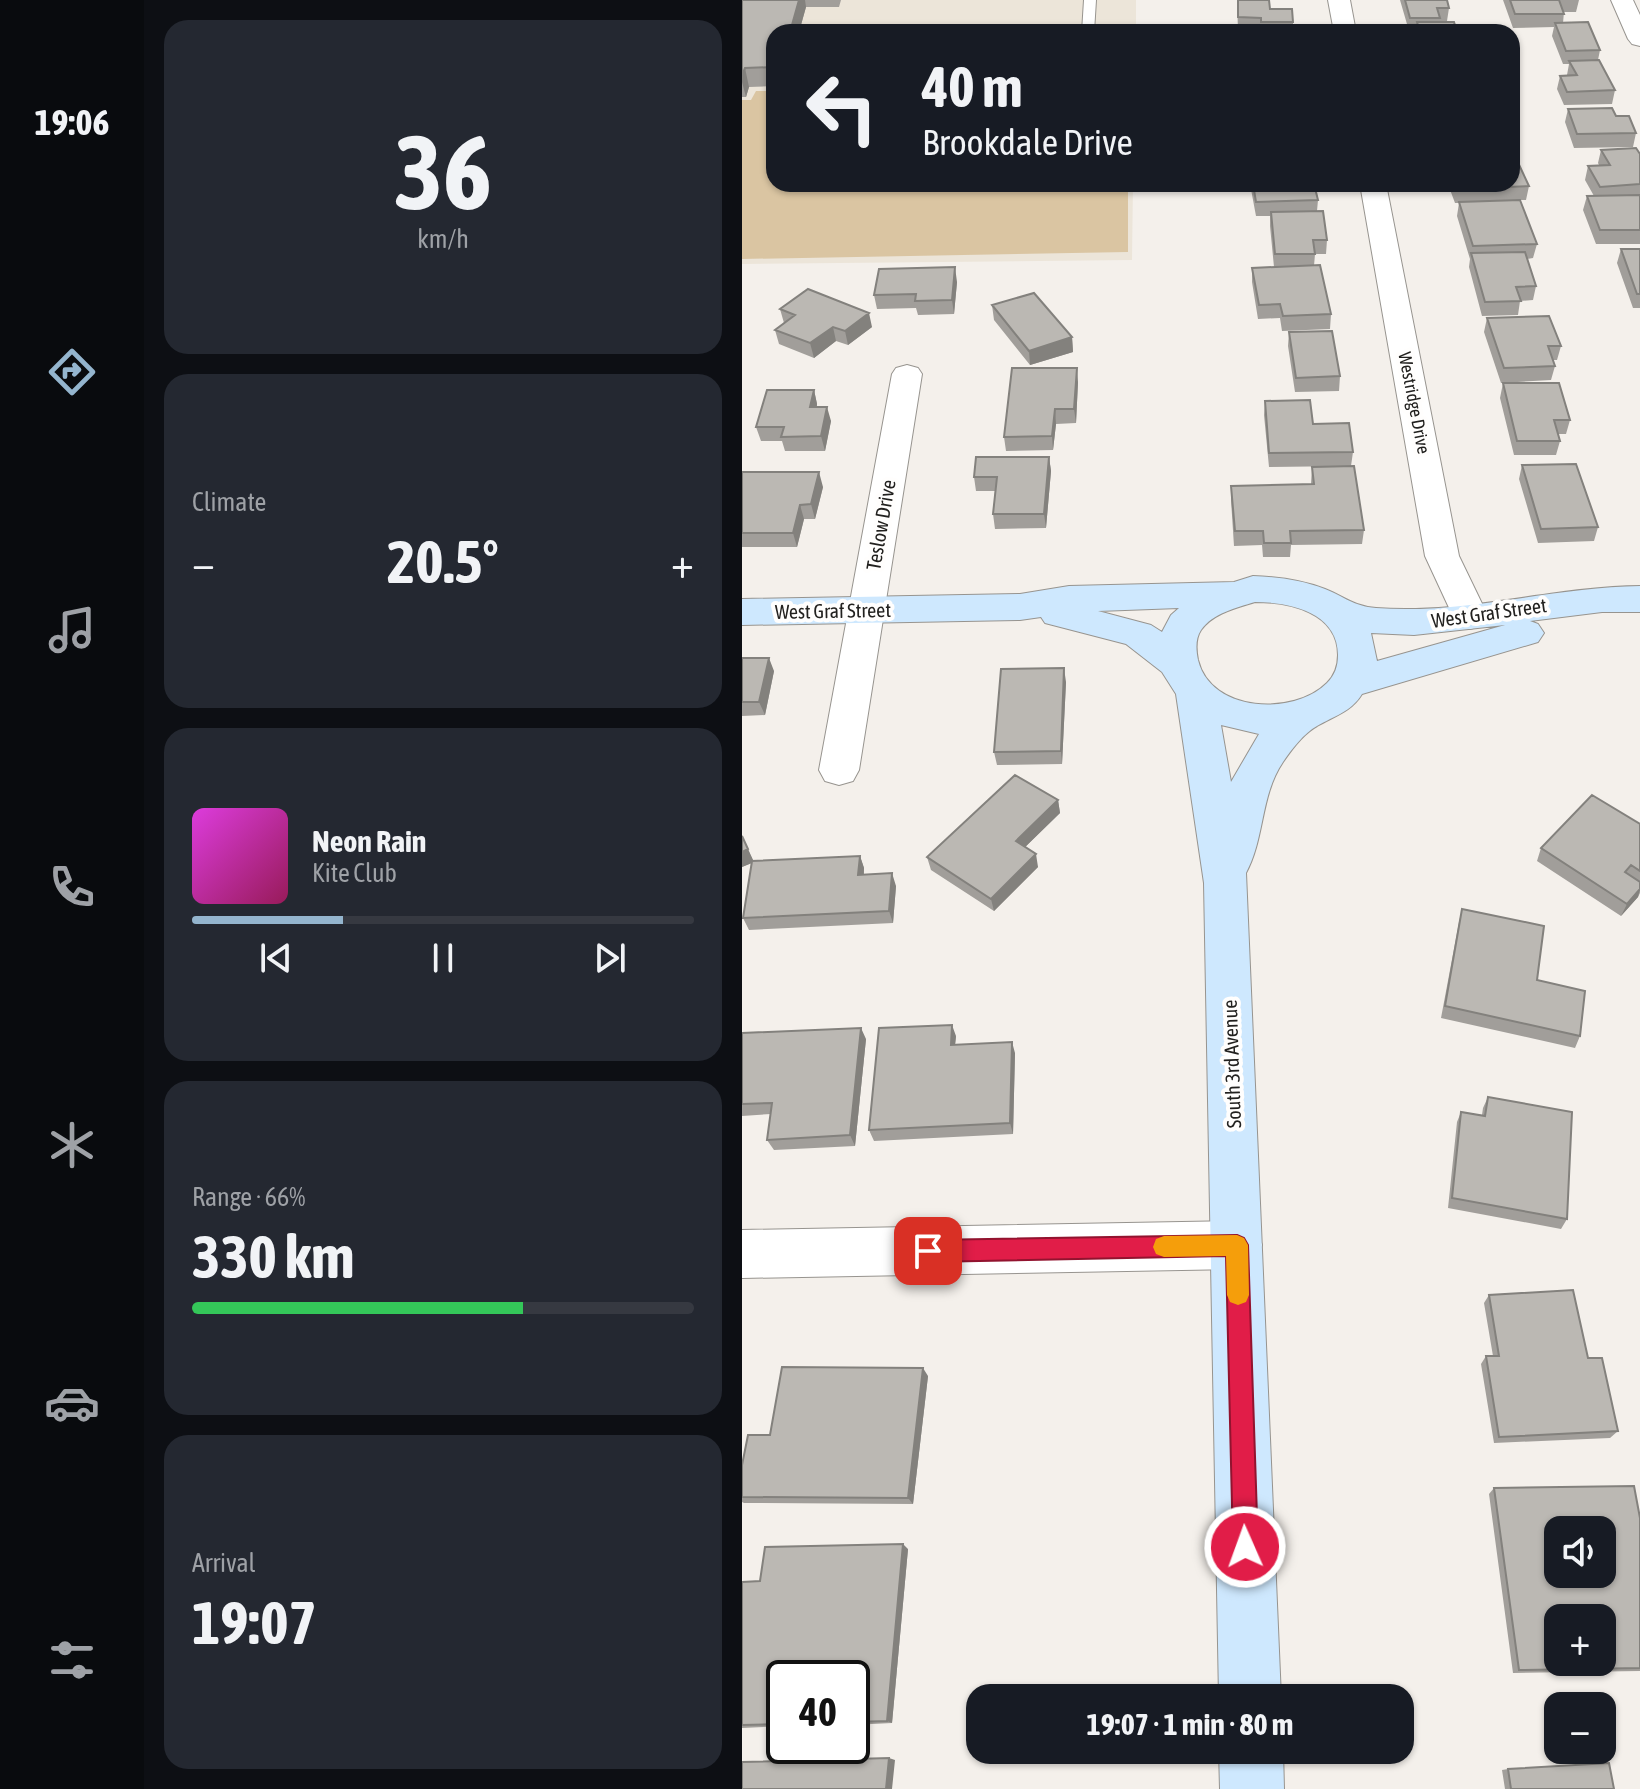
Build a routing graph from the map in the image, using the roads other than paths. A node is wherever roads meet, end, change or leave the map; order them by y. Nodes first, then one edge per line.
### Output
1 (1090, 0) edge
2 (1339, 0) edge
3 (1622, 0) edge
4 (1088, 24) edge
5 (1344, 24) edge
6 (1640, 39) edge
7 (1374, 192) edge
8 (907, 374) dead end
9 (1231, 593) junction
10 (1640, 599) edge
11 (1020, 607) junction
12 (867, 610) junction
13 (742, 612) edge
14 (1640, 612) edge
15 (1339, 615) junction
16 (1470, 616) junction
17 (1186, 678) junction
18 (1351, 683) junction
19 (1302, 716) junction
20 (839, 770) dead end
21 (1226, 883) junction
22 (1237, 1245) junction
23 (742, 1254) edge
24 (1250, 1684) edge
25 (1251, 1764) edge
26 (1252, 1789) edge

1 - 4 lane
2 - 5 street
3 - 6 street
7 - 16 street, Westridge Drive
8 - 12 street, Teslow Drive
9 - 11 main road, West Graf Street
9 - 15 main road
9 - 17 main road
10 - 16 main road, West Graf Street
11 - 12 main road, West Graf Street
11 - 17 main road, West Graf Street
12 - 13 main road, West Graf Street
12 - 20 street, Teslow Drive
14 - 18 main road, West Graf Street
15 - 16 main road, West Graf Street
15 - 18 main road
17 - 19 main road
17 - 21 main road, South 3rd Avenue
18 - 19 main road
19 - 21 main road, South 3rd Avenue
21 - 22 main road, South 3rd Avenue
22 - 23 street
22 - 24 main road, South 3rd Avenue
25 - 26 main road

